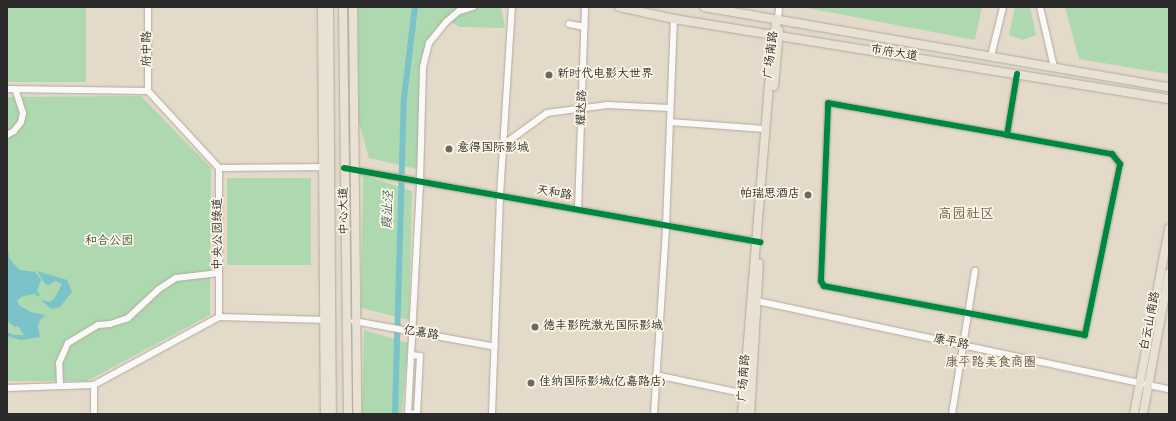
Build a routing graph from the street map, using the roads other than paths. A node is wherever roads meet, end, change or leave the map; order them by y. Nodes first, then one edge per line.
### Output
1 (148, 7) edge
2 (322, 7) edge
3 (326, 7) edge
4 (329, 7) edge
5 (343, 7) edge
6 (349, 7) edge
7 (353, 7) edge
8 (473, 7) edge
9 (512, 7) edge
10 (585, 7) edge
11 (618, 7) edge
12 (705, 7) edge
13 (779, 7) edge
14 (1003, 7) edge
15 (1040, 7) edge
16 (329, 16) junction
17 (674, 19) junction
18 (778, 19) junction
19 (342, 22) junction
20 (569, 24) dead end
21 (585, 27) junction
22 (776, 35) junction
23 (991, 56) junction
24 (1054, 67) junction
25 (1017, 74) junction
26 (1167, 86) edge
27 (7, 89) edge
28 (14, 89) junction
29 (148, 91) junction
30 (1159, 97) junction
31 (1169, 99) edge
32 (1169, 105) edge
33 (583, 107) junction
34 (670, 108) junction
35 (670, 122) junction
36 (765, 129) junction
37 (7, 135) edge
38 (1007, 135) junction
39 (504, 145) junction
40 (327, 167) junction
41 (219, 168) junction
42 (344, 168) junction
43 (356, 170) junction
44 (420, 181) junction
45 (500, 196) junction
46 (578, 209) junction
47 (666, 226) junction
48 (1169, 228) edge
49 (758, 241) junction
50 (975, 272) dead end
51 (219, 273) junction
52 (1169, 273) edge
53 (757, 302) junction
54 (1166, 302) edge
55 (969, 313) junction
56 (219, 317) junction
57 (328, 320) junction
58 (346, 320) junction
59 (357, 322) junction
60 (413, 332) junction
61 (964, 346) junction
62 (495, 348) junction
63 (412, 355) junction
64 (656, 375) junction
65 (1144, 384) junction
66 (94, 385) junction
67 (60, 386) junction
68 (7, 388) edge
69 (1169, 389) edge
70 (747, 394) junction
71 (94, 414) edge
72 (325, 414) edge
73 (332, 414) edge
74 (348, 414) edge
75 (357, 414) edge
76 (492, 414) edge
77 (654, 414) edge
78 (742, 414) edge
79 (750, 414) edge
80 (952, 414) edge
81 (1134, 414) edge
82 (1142, 414) edge

1 - 29 street, 府中路
2 - 40 main road
3 - 16 main road
4 - 16 main road
5 - 19 main road, 中心大道
6 - 19 main road
7 - 43 main road
8 - 44 street
9 - 39 street
10 - 21 street, 耀达路
11 - 17 main road, 市府大道
12 - 18 main road, 市府大道
13 - 18 street
14 - 23 street
15 - 24 street
16 - 40 main road
17 - 22 main road, 市府大道
17 - 34 street
18 - 22 main road, 广场南路
18 - 23 main road, 市府大道
19 - 42 main road, 中心大道
20 - 21 street
21 - 33 street, 耀达路
22 - 25 main road, 市府大道
22 - 36 main road, 广场南路
22 - 49 main road, 广场南路
23 - 24 main road, 市府大道
24 - 26 main road, 市府大道
25 - 30 main road, 市府大道
25 - 38 street
27 - 28 street
28 - 29 street
28 - 37 street
29 - 41 street
30 - 31 main road, 市府大道
30 - 32 main road
33 - 34 street
33 - 39 street
33 - 46 street, 耀达路
34 - 35 street
35 - 36 street
35 - 47 street
36 - 49 main road, 广场南路
38 - 55 street
38 - 55 street
39 - 45 street
40 - 41 street
40 - 57 main road
41 - 51 street, 中央公园绿道
42 - 43 street, 天和路
42 - 58 main road, 中心大道
43 - 44 street, 天和路
43 - 59 main road
44 - 45 street, 天和路
44 - 60 street
45 - 46 street, 天和路
45 - 62 street
46 - 47 street, 天和路
47 - 49 street, 天和路
47 - 64 street
48 - 65 main road, 白云山南路
49 - 53 main road, 广场南路
49 - 70 main road, 广场南路
50 - 55 street
51 - 56 street, 中央公园绿道
51 - 67 street
52 - 54 main road, 白云山南路
53 - 61 street, 康平路
53 - 70 main road, 广场南路
54 - 65 main road, 白云山南路
55 - 61 street
56 - 57 street
56 - 66 street
57 - 72 main road
57 - 73 main road
58 - 59 street, 亿嘉路
58 - 74 main road, 中心大道
59 - 60 street, 亿嘉路
59 - 75 main road
60 - 62 street, 亿嘉路
60 - 63 street
61 - 65 street, 康平路
61 - 80 street
62 - 76 street
63 - 63 street
64 - 70 street
64 - 77 street
65 - 69 street, 康平路
65 - 81 main road, 白云山南路
65 - 82 main road, 白云山南路
66 - 67 street
66 - 71 street
67 - 68 street
70 - 78 main road, 广场南路
70 - 79 main road, 广场南路

